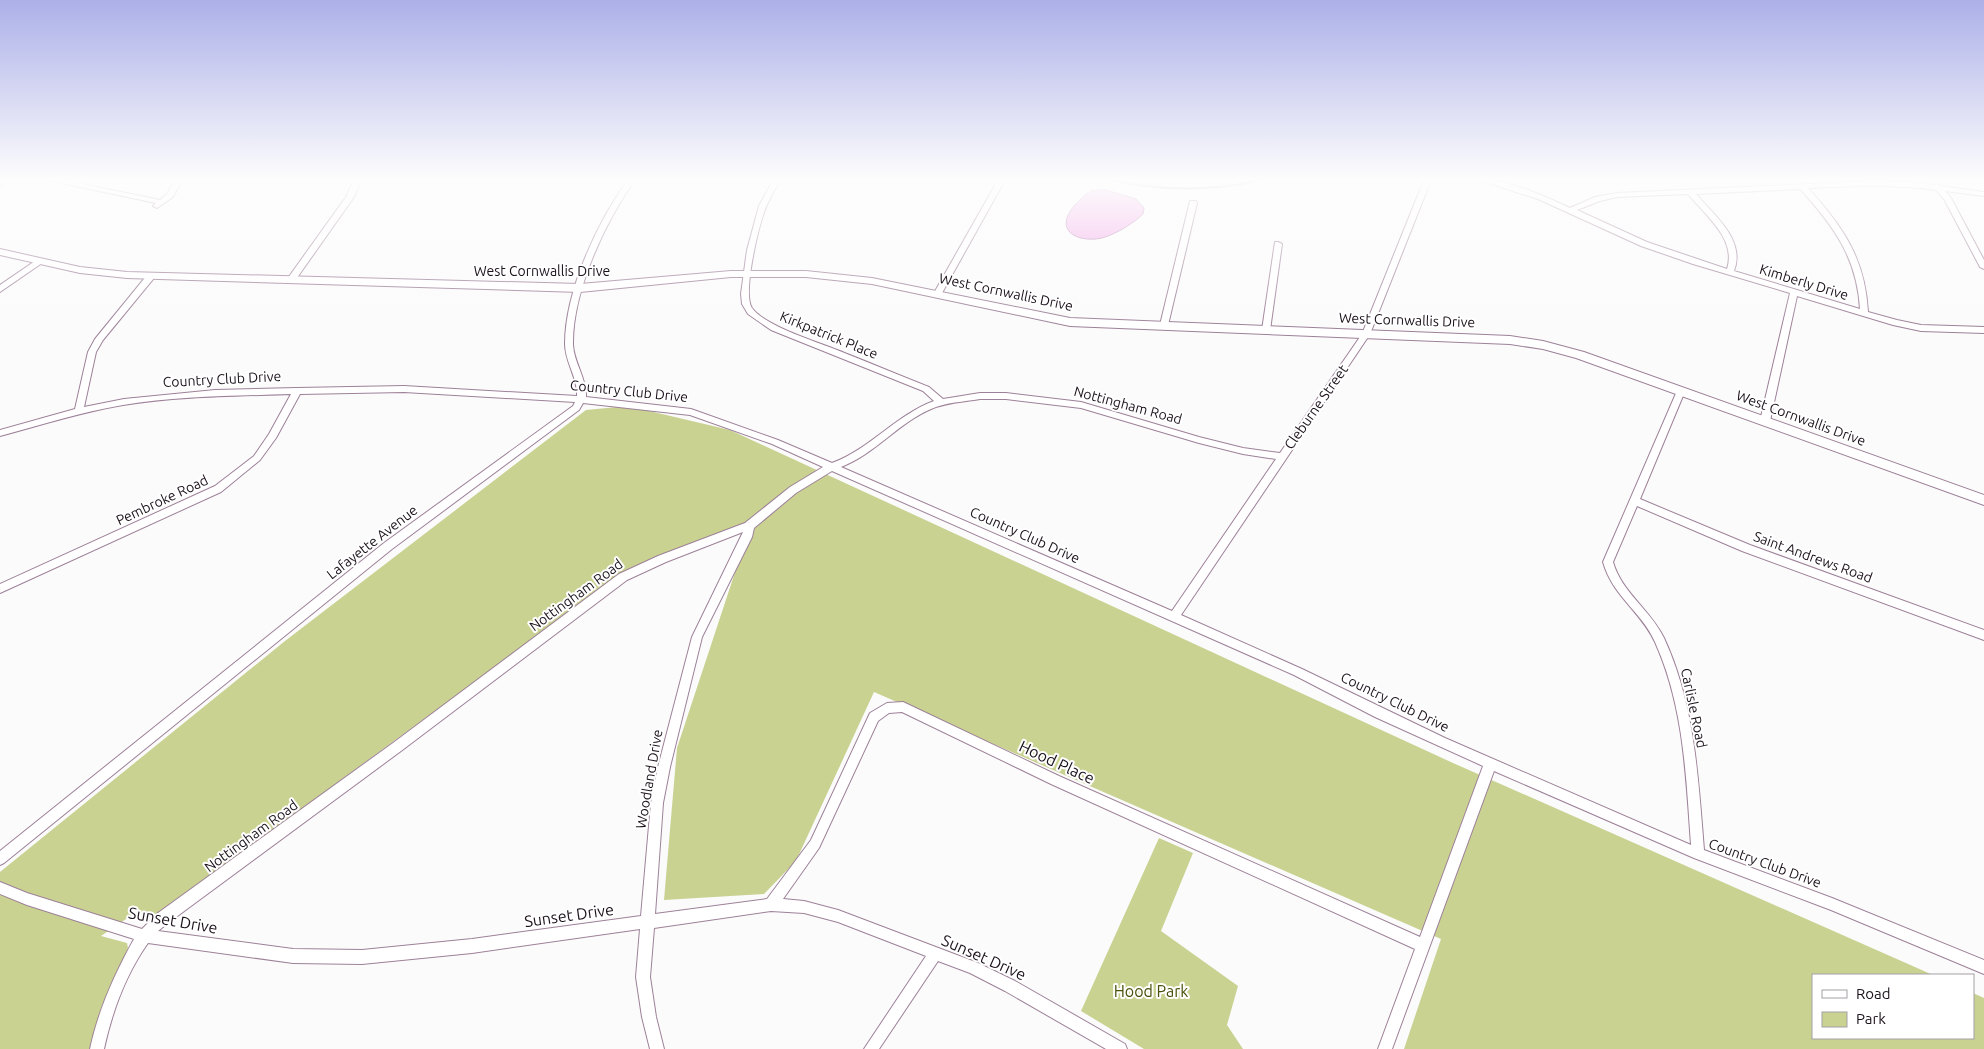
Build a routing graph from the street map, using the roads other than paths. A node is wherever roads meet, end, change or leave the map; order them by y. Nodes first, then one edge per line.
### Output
1 (327, 229) edge
2 (601, 229) edge
3 (755, 229) edge
4 (975, 229) edge
5 (1187, 229) edge
6 (1408, 229) edge
7 (1612, 229) edge
8 (1720, 229) edge
9 (1839, 229) edge
10 (1964, 229) edge
11 (1278, 244) dead end
12 (0, 252) edge
13 (41, 261) junction
14 (1984, 267) edge
15 (1730, 272) junction
16 (747, 274) junction
17 (151, 276) junction
18 (291, 280) junction
19 (580, 288) junction
20 (0, 289) edge
21 (1794, 292) junction
22 (938, 294) junction
23 (1864, 313) junction
24 (1164, 326) junction
25 (1266, 330) junction
26 (1984, 330) edge
27 (1366, 334) junction
28 (297, 391) junction
29 (1681, 391) junction
30 (580, 400) junction
31 (941, 402) junction
32 (80, 411) junction
33 (1764, 421) junction
34 (0, 433) edge
35 (1282, 457) junction
36 (831, 467) junction
37 (1984, 500) edge
38 (1634, 501) junction
39 (749, 526) junction
40 (0, 589) edge
41 (1174, 617) junction
42 (1984, 634) edge
43 (1490, 764) junction
44 (1698, 854) junction
45 (0, 859) edge
46 (0, 888) edge
47 (771, 905) junction
48 (647, 921) junction
49 (145, 936) junction
50 (1424, 946) junction
51 (934, 954) junction
52 (1984, 967) edge
53 (97, 1049) edge
54 (657, 1049) edge
55 (870, 1049) edge
56 (1120, 1049) edge
57 (1385, 1049) edge

1 - 18 street
2 - 19 street
3 - 16 street, Kirkpatrick Place
4 - 22 street
5 - 24 street
6 - 27 street, Cleburne Street
7 - 15 street, Kimberly Drive
8 - 15 street
9 - 23 street
10 - 14 street
11 - 25 street
12 - 13 street, West Cornwallis Drive
13 - 17 street, West Cornwallis Drive
13 - 20 street
15 - 21 street, Kimberly Drive
16 - 19 street, West Cornwallis Drive
16 - 22 street, West Cornwallis Drive
16 - 31 street, Kirkpatrick Place
17 - 18 street, West Cornwallis Drive
17 - 32 street
18 - 19 street, West Cornwallis Drive
19 - 30 street
21 - 23 street, Kimberly Drive
21 - 33 street
22 - 24 street, West Cornwallis Drive
23 - 26 street, Kimberly Drive
24 - 25 street, West Cornwallis Drive
25 - 27 street, West Cornwallis Drive
27 - 29 street, West Cornwallis Drive
27 - 35 street, Cleburne Street
28 - 30 street, Country Club Drive
28 - 32 street, Country Club Drive
28 - 40 street, Pembroke Road
29 - 33 street, West Cornwallis Drive
29 - 38 street, Carlisle Road
30 - 36 street, Country Club Drive
30 - 45 street, Lafayette Avenue
31 - 35 street, Nottingham Road
31 - 36 street, Nottingham Road
32 - 34 street, Country Club Drive
33 - 37 street, West Cornwallis Drive
35 - 41 street, Cleburne Street
36 - 39 street, Nottingham Road
36 - 41 street, Country Club Drive
38 - 42 street, Saint Andrews Road
38 - 44 street, Carlisle Road
39 - 48 street, Woodland Drive
39 - 49 street, Nottingham Road
41 - 43 street, Country Club Drive
43 - 44 street, Country Club Drive
43 - 50 street
44 - 52 street, Country Club Drive
46 - 49 street, Sunset Drive
47 - 48 street, Sunset Drive
47 - 50 street, Hood Place
47 - 51 street, Sunset Drive
48 - 49 street, Sunset Drive
48 - 54 street, Woodland Drive
49 - 53 street, Nottingham Road
50 - 57 street
51 - 55 street
51 - 56 street, Sunset Drive

